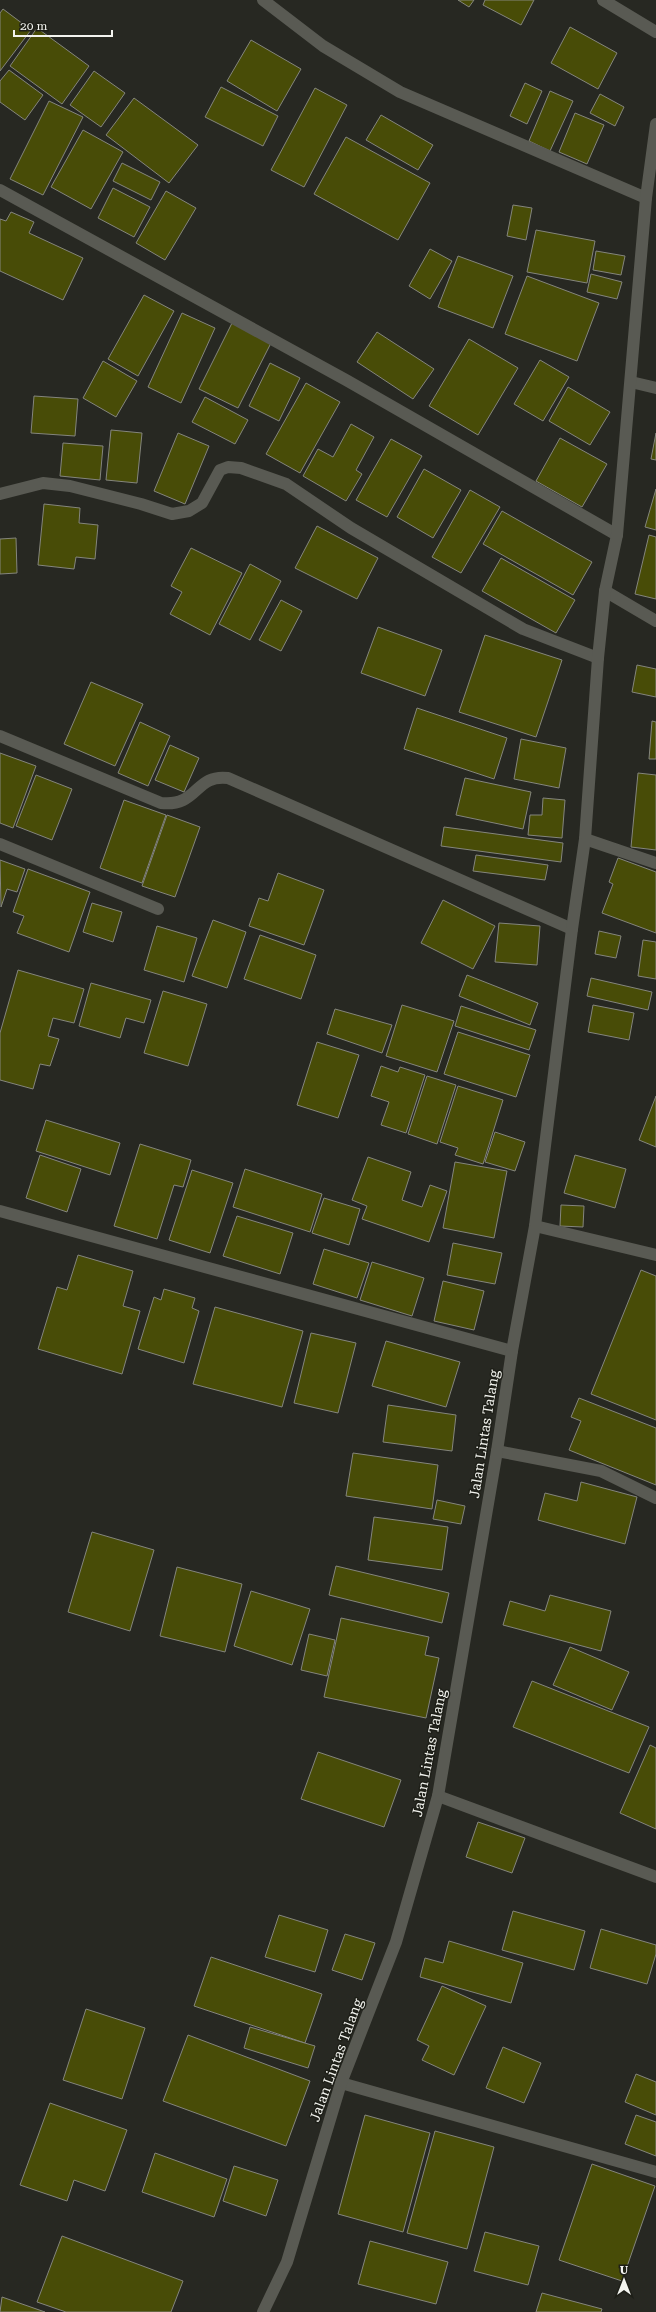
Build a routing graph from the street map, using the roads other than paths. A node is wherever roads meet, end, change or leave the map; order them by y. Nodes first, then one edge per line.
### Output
1 (262, 0) edge
2 (603, 0) edge
3 (656, 32) edge
4 (656, 124) edge
5 (0, 190) edge
6 (646, 198) junction
7 (631, 382) junction
8 (656, 388) edge
9 (0, 494) edge
10 (618, 535) junction
11 (606, 591) junction
12 (656, 621) edge
13 (598, 658) junction
14 (0, 736) edge
15 (585, 839) junction
16 (0, 844) edge
17 (656, 863) edge
18 (158, 908) dead end
19 (572, 929) junction
20 (0, 1211) edge
21 (535, 1226) junction
22 (656, 1255) edge
23 (512, 1350) junction
24 (497, 1451) junction
25 (656, 1498) edge
26 (438, 1796) junction
27 (656, 1877) edge
28 (341, 2083) junction
29 (656, 2172) edge
30 (263, 2312) edge

1 - 6 street
2 - 3 street
4 - 6 street, Jalan Lintas Talang
5 - 10 street
6 - 7 street, Jalan Lintas Talang
7 - 8 street
7 - 10 street, Jalan Lintas Talang
9 - 13 street
10 - 11 street, Jalan Lintas Talang
11 - 12 street
11 - 13 street, Jalan Lintas Talang
13 - 15 street, Jalan Lintas Talang
14 - 19 street
15 - 17 street
15 - 19 street, Jalan Lintas Talang
16 - 18 street
19 - 21 street, Jalan Lintas Talang
20 - 23 street
21 - 22 street
21 - 23 street, Jalan Lintas Talang
23 - 24 street, Jalan Lintas Talang
24 - 25 street
24 - 26 street, Jalan Lintas Talang
26 - 27 street
26 - 28 street, Jalan Lintas Talang
28 - 29 street
28 - 30 street, Jalan Lintas Talang

